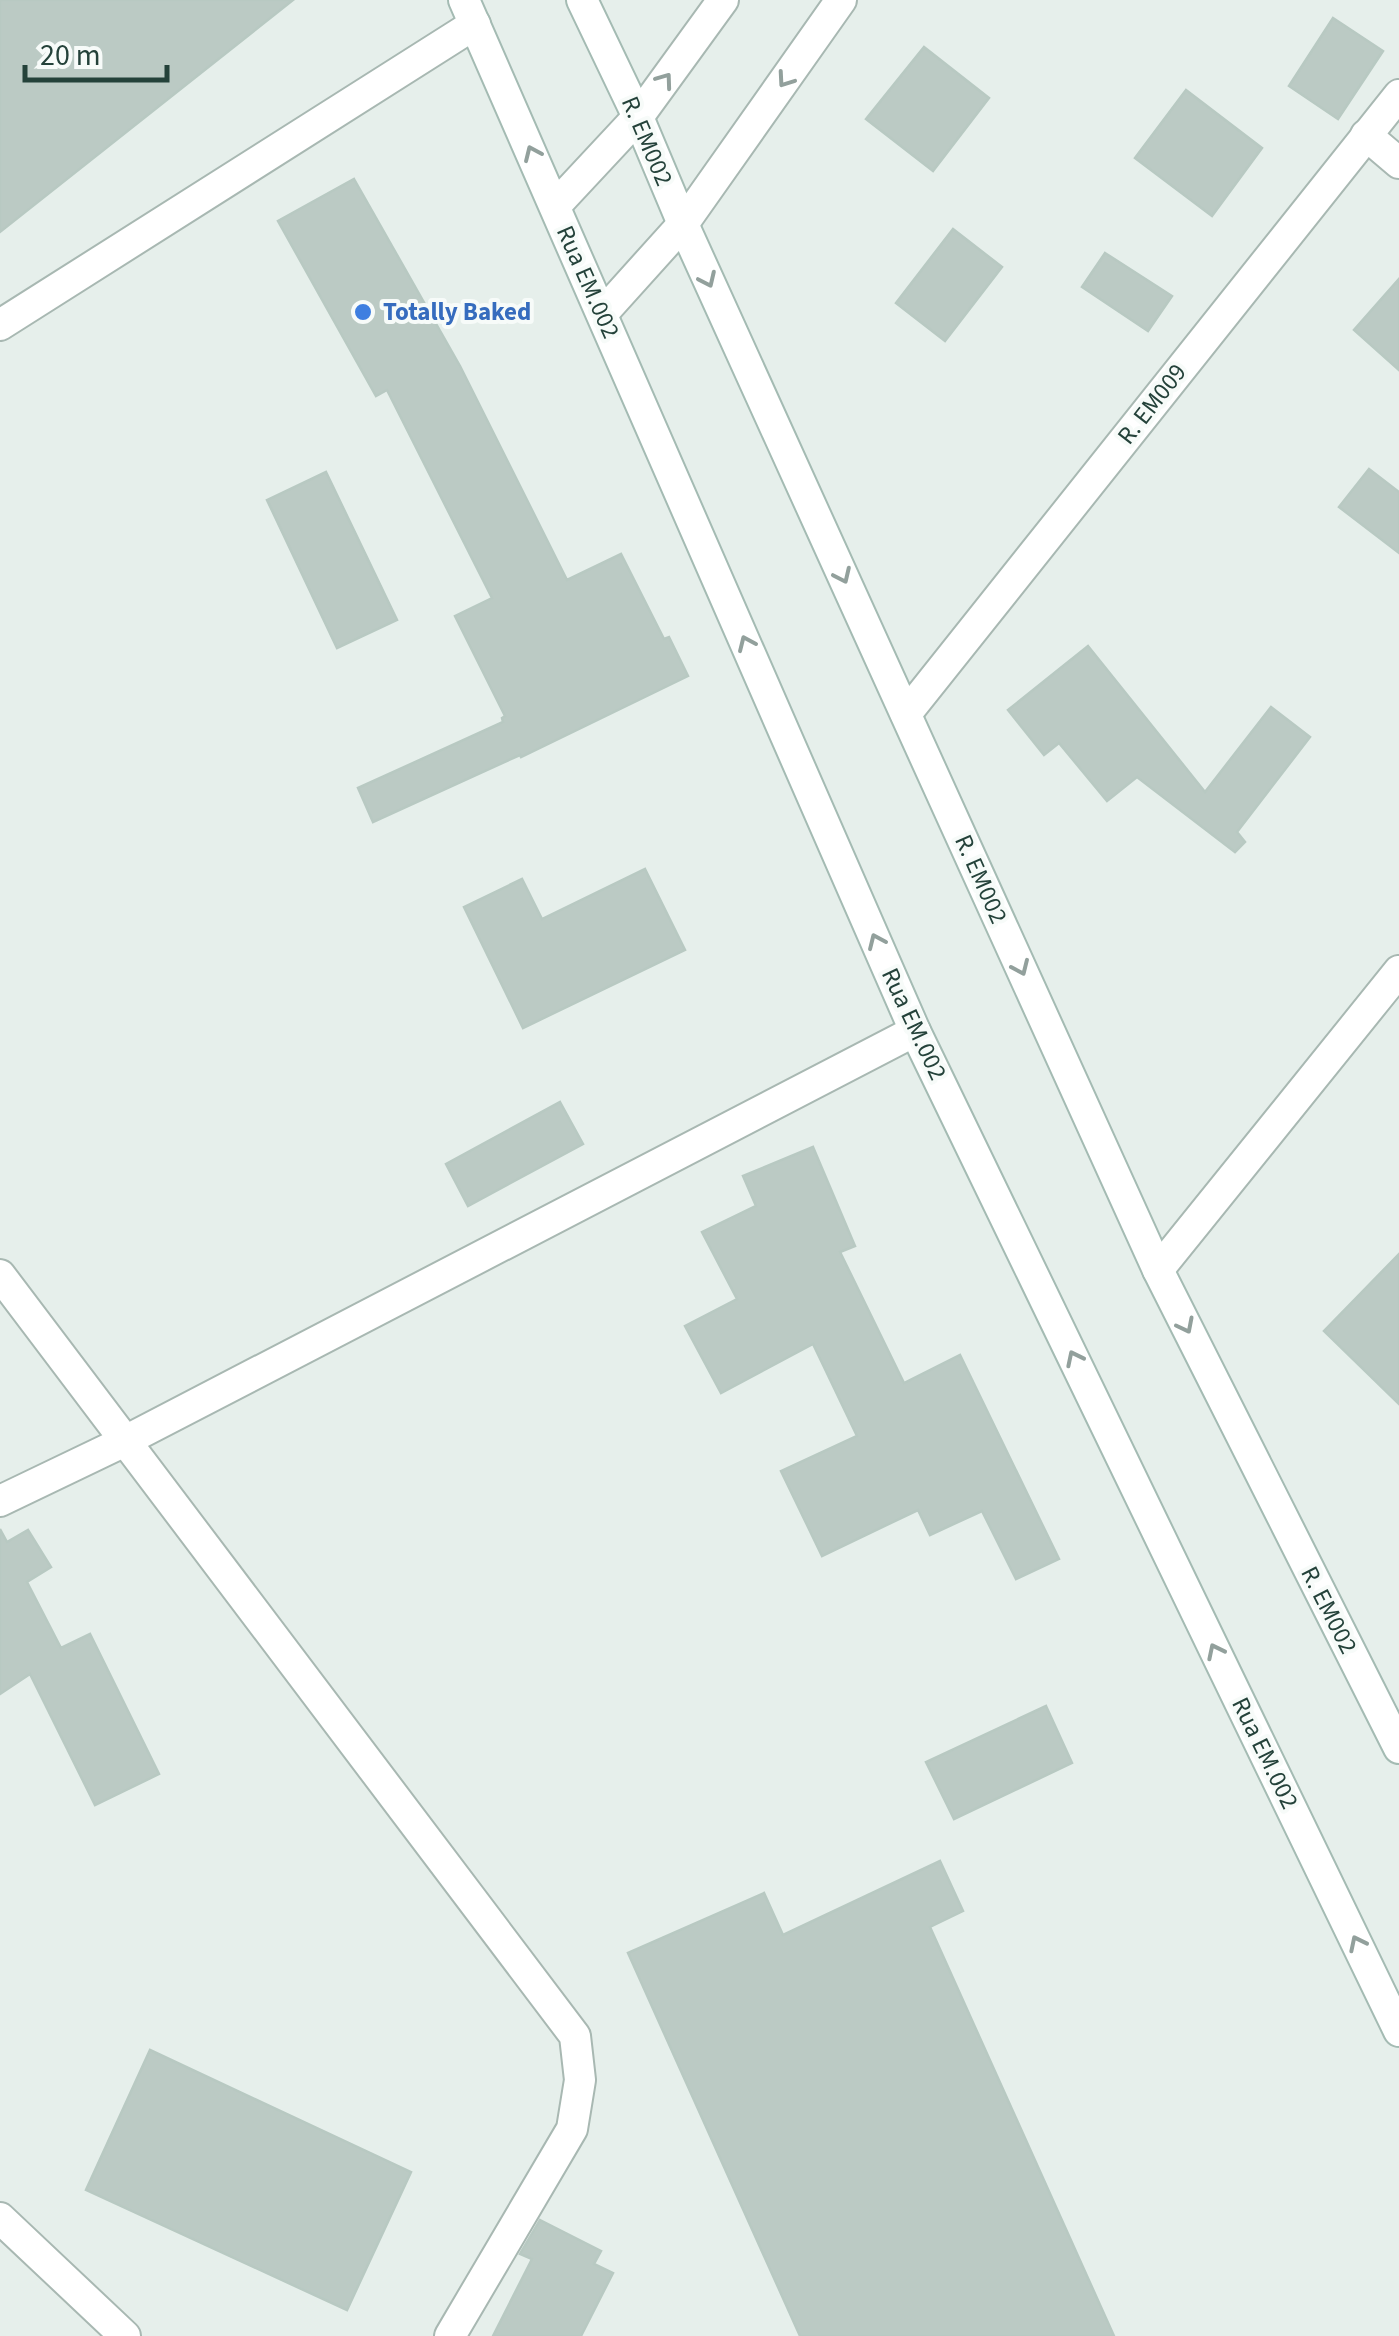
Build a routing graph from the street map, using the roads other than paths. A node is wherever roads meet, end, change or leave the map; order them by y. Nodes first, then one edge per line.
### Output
1 (582, 0) edge
2 (723, 0) edge
3 (841, 0) edge
4 (469, 12) edge
5 (1399, 95) edge
6 (638, 117) junction
7 (1366, 135) junction
8 (1399, 163) edge
9 (555, 206) junction
10 (682, 224) junction
11 (602, 314) junction
12 (0, 325) edge
13 (906, 714) junction
14 (1399, 972) edge
15 (915, 1030) junction
16 (1158, 1270) junction
17 (0, 1275) edge
18 (124, 1441) junction
19 (0, 1500) edge
20 (1399, 1748) edge
21 (1399, 2031) edge
22 (0, 2218) edge
23 (125, 2336) edge
24 (450, 2336) edge

1 - 6 street, R. EM002
6 -> 2 street
3 -> 10 street
9 -> 4 street, Rua EM.002
4 - 12 street
5 - 7 street, R. EM009
6 - 9 street
6 - 10 street, R. EM002
7 - 8 street
7 - 13 street, R. EM009
9 - 11 street, Rua EM.002
10 - 11 street
10 -> 13 street, R. EM002
15 -> 11 street, Rua EM.002
13 -> 16 street, R. EM002
14 - 16 street
15 - 18 street
21 -> 15 street, Rua EM.002
16 -> 20 street, R. EM002
17 - 18 street
18 - 19 street
18 - 24 street
22 - 23 street

